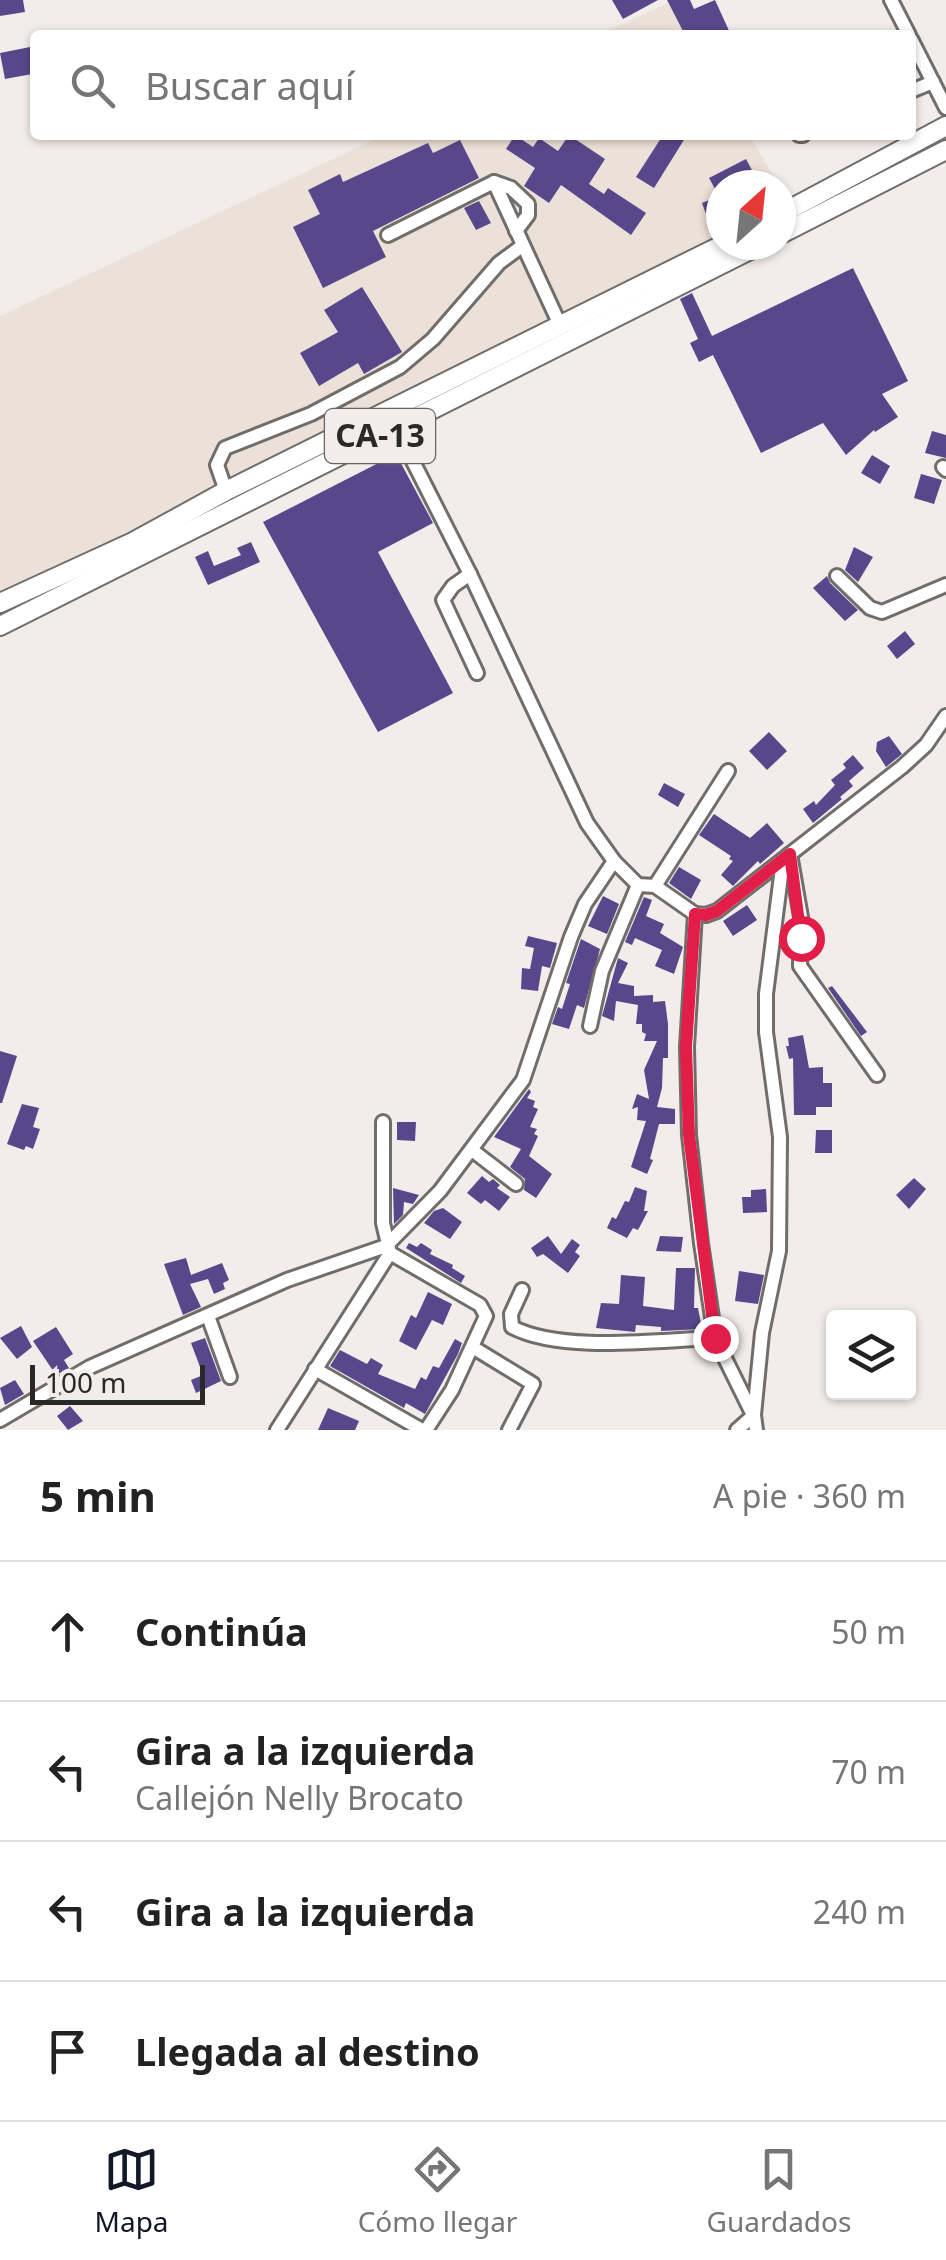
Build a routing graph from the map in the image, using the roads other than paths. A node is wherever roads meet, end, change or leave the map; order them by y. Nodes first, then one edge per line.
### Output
1 (891, 0) edge
2 (906, 30) edge
3 (916, 49) edge
4 (933, 82) junction
5 (916, 89) edge
6 (946, 108) edge
7 (946, 126) edge
8 (946, 150) edge
9 (494, 182) junction
10 (796, 206) edge
11 (796, 226) edge
12 (516, 231) junction
13 (388, 235) dead end
14 (522, 246) junction
15 (708, 260) edge
16 (716, 260) edge
17 (704, 264) junction
18 (560, 325) junction
19 (391, 420) junction
20 (226, 491) junction
21 (470, 574) junction
22 (837, 576) dead end
23 (946, 585) edge
24 (0, 603) edge
25 (0, 626) edge
26 (477, 673) dead end
27 (946, 716) edge
28 (728, 771) dead end
29 (786, 857) junction
30 (614, 861) junction
31 (638, 884) junction
32 (655, 886) junction
33 (695, 914) junction
34 (590, 1026) dead end
35 (877, 1075) dead end
36 (384, 1122) dead end
37 (472, 1150) junction
38 (516, 1184) dead end
39 (388, 1250) junction
40 (522, 1290) dead end
41 (208, 1316) junction
42 (715, 1338) junction
43 (474, 1348) junction
44 (315, 1369) junction
45 (230, 1377) dead end
46 (754, 1415) junction
47 (0, 1420) edge
48 (277, 1430) edge
49 (424, 1430) edge
50 (509, 1430) edge
51 (736, 1430) edge
52 (756, 1430) edge

1 - 2 street
3 - 4 street
4 - 5 street
4 - 6 street
7 - 10 highway
8 - 11 highway
9 - 12 street
9 - 12 street
9 - 13 street
12 - 14 street
14 - 18 street
14 - 20 street
15 - 17 highway, CA-13
16 - 17 highway, CA-13
17 - 18 highway, CA-13
17 - 19 highway, CA-13
18 - 19 highway, CA-13
19 - 20 highway, CA-13
19 - 21 street
19 - 25 highway, CA-13
20 - 24 highway, CA-13
21 - 26 street
21 - 30 street
22 - 23 street
27 - 29 street
28 - 32 street
29 - 33 street
29 - 35 street
29 - 46 street
30 - 31 street
30 - 37 street
31 - 32 street
31 - 34 street
32 - 33 street
33 - 42 street
36 - 39 street
37 - 38 street
37 - 39 street
39 - 41 street
39 - 43 street
39 - 44 street
40 - 42 street
41 - 45 street
41 - 47 street
42 - 46 street
43 - 49 street
43 - 50 street
44 - 48 street
44 - 49 street
46 - 51 street
46 - 52 street

